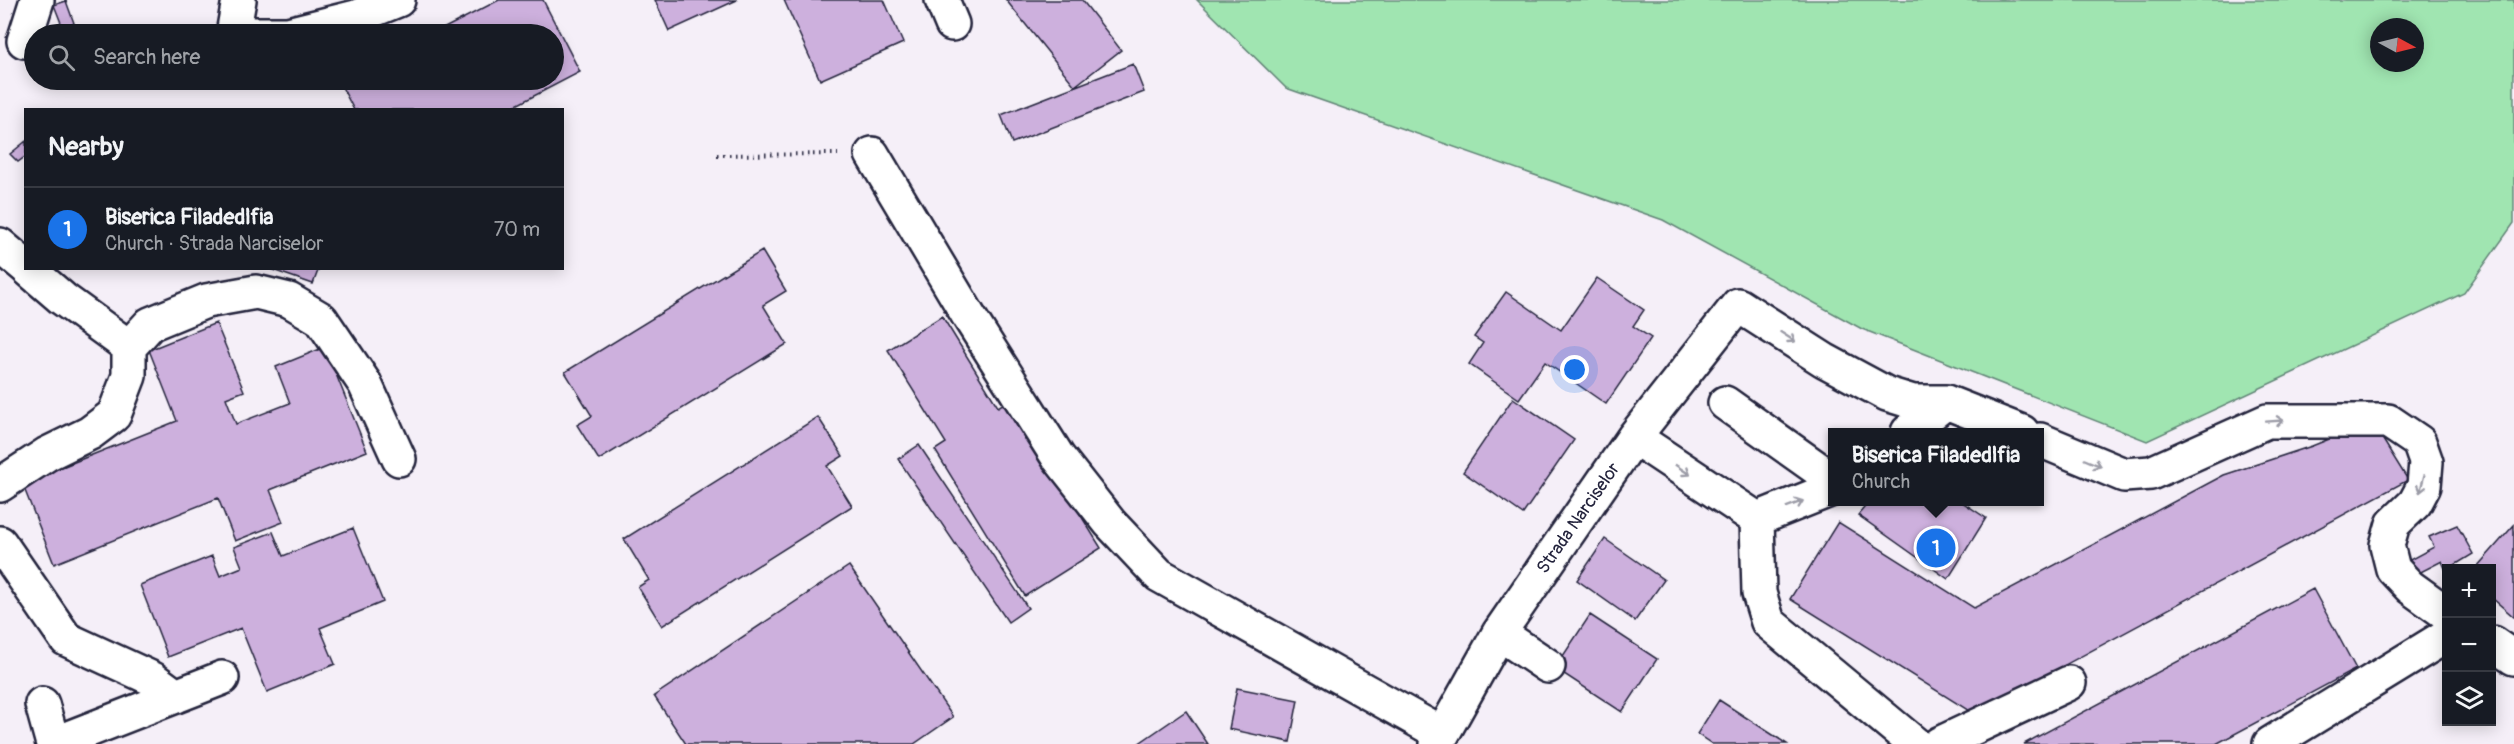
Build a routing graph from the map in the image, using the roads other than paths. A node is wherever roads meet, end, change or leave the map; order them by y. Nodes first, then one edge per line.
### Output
1 (37, 0) edge
2 (239, 0) edge
3 (398, 0) edge
4 (26, 24) edge
5 (235, 24) edge
6 (328, 24) edge
7 (872, 154) road end
8 (0, 245) edge
9 (24, 266) edge
10 (28, 270) edge
11 (129, 346) junction
12 (1946, 402) junction
13 (1725, 403) dead end
14 (1913, 428) edge
15 (2012, 428) edge
16 (1634, 437) junction
17 (2044, 442) edge
18 (399, 459) dead end
19 (1828, 475) edge
20 (0, 485) edge
21 (1828, 491) edge
22 (1757, 519) junction
23 (0, 543) edge
24 (2442, 610) edge
25 (1499, 633) junction
26 (2442, 638) edge
27 (2496, 646) edge
28 (2514, 658) edge
29 (1548, 666) dead end
30 (222, 678) dead end
31 (2069, 683) dead end
32 (176, 696) junction
33 (42, 704) dead end
34 (1440, 739) edge
35 (53, 744) edge
36 (1915, 744) edge
37 (1939, 744) edge
38 (2270, 744) edge

1 - 4 street
2 - 5 street
3 - 6 street
7 - 34 street
8 - 9 street
10 - 11 street
11 - 18 street
11 - 20 street
12 - 14 street
12 - 15 street
16 -> 12 street, Strada Narciselor
13 - 19 street
16 -> 22 street
16 - 25 street, Strada Narciselor
17 -> 24 street
22 -> 21 street
22 - 36 street
23 - 32 street
25 - 29 street
25 - 34 street, Strada Narciselor
26 - 38 street
27 - 28 street
30 - 32 street
31 - 37 street
32 - 35 street
33 - 35 street

